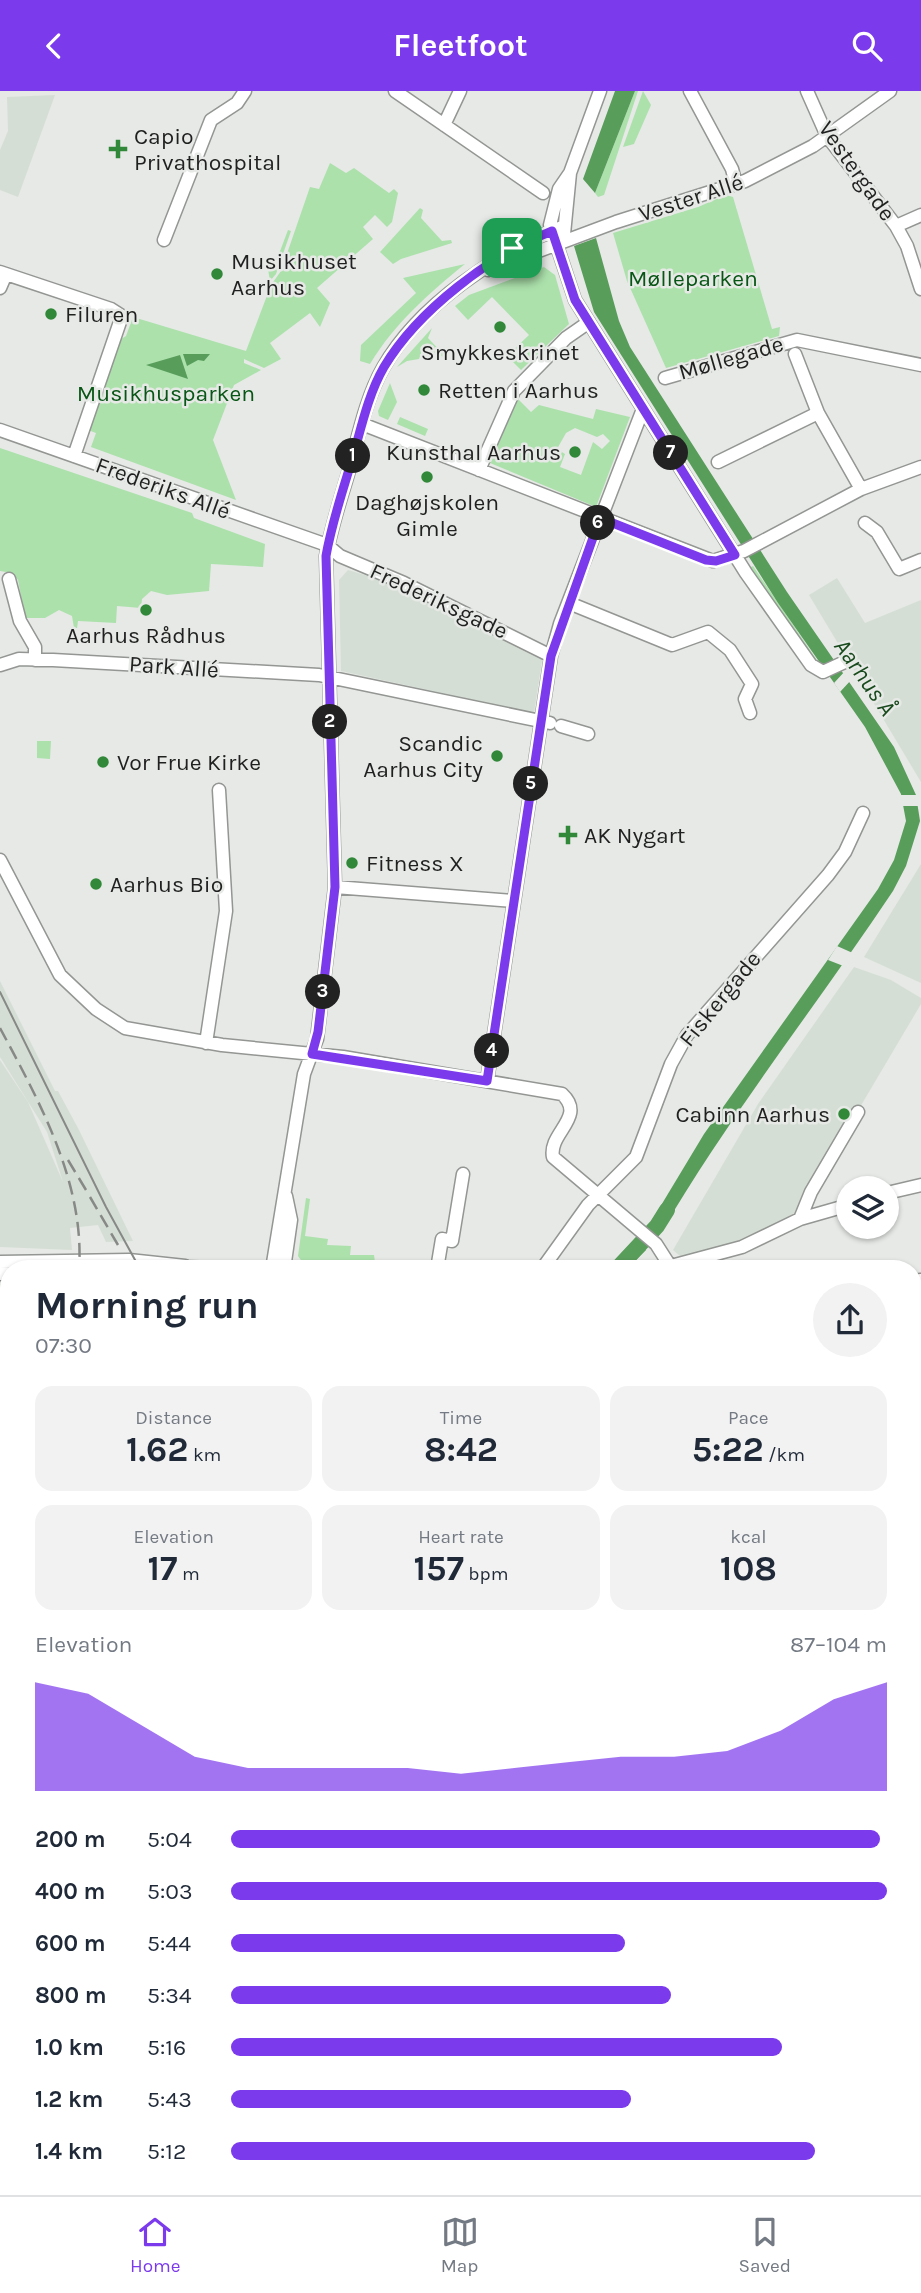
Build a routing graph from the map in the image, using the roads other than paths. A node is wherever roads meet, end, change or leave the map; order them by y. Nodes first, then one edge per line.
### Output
1 (245, 91) edge
2 (395, 91) edge
3 (460, 91) edge
4 (600, 91) edge
5 (690, 91) edge
6 (807, 91) edge
7 (890, 91) edge
8 (444, 125) junction
9 (827, 136) junction
10 (736, 184) junction
11 (543, 193) dead end
12 (921, 215) edge
13 (896, 226) junction
14 (558, 228) junction
15 (164, 240) dead end
16 (560, 244) junction
17 (3, 273) edge
18 (477, 274) junction
19 (0, 288) edge
20 (921, 289) edge
21 (589, 323) junction
22 (795, 354) dead end
23 (921, 365) edge
24 (665, 378) dead end
25 (643, 409) junction
26 (818, 413) junction
27 (362, 424) junction
28 (0, 430) edge
29 (74, 456) junction
30 (718, 462) dead end
31 (921, 467) edge
32 (479, 470) junction
33 (861, 489) junction
34 (600, 518) junction
35 (865, 523) dead end
36 (327, 545) junction
37 (738, 554) junction
38 (921, 560) edge
39 (9, 579) dead end
40 (569, 603) junction
41 (551, 656) junction
42 (35, 660) junction
43 (845, 662) dead end
44 (0, 665) edge
45 (328, 676) junction
46 (750, 713) dead end
47 (550, 724) junction
48 (587, 734) dead end
49 (219, 790) dead end
50 (863, 813) dead end
51 (0, 860) edge
52 (335, 887) junction
53 (514, 901) junction
54 (206, 1043) junction
55 (312, 1054) junction
56 (487, 1081) junction
57 (858, 1112) dead end
58 (463, 1174) dead end
59 (921, 1185) edge
60 (285, 1189) junction
61 (899, 1190) edge
62 (597, 1196) junction
63 (836, 1209) edge
64 (800, 1219) junction
65 (271, 1260) edge
66 (285, 1260) edge
67 (438, 1260) edge
68 (549, 1260) edge
69 (667, 1260) edge
70 (697, 1260) edge

1 - 15 street
2 - 8 street
3 - 8 street
4 - 14 street
5 - 10 street
6 - 9 street, Vestergade
7 - 9 street, Vester Allé
8 - 11 street
9 - 10 street, Vester Allé
9 - 13 street, Vestergade
10 - 16 street, Vester Allé
12 - 13 street
13 - 20 street, Vestergade
14 - 16 street
14 - 18 street, Vester Allé
16 - 18 street, Vester Allé
16 - 21 street
17 - 19 street
17 - 29 street
18 - 27 street, Vester Allé
21 - 25 street
21 - 32 street
22 - 26 street
23 - 24 street, Møllegade
25 - 34 street
25 - 37 street
26 - 30 street
26 - 33 street
27 - 32 street
27 - 36 street, Vester Allé
28 - 29 street, Frederiks Allé
29 - 36 street, Frederiks Allé
31 - 33 street
32 - 34 street
33 - 37 street
34 - 37 street
34 - 40 street
35 - 38 street
36 - 41 street, Frederiksgade
36 - 45 street, Vester Allé
37 - 43 street
39 - 42 street
40 - 41 street
40 - 46 street
41 - 47 street
42 - 44 street, Park Allé
42 - 45 street, Park Allé
45 - 47 street, Park Allé
45 - 52 street, Vester Allé
47 - 48 street, Park Allé
47 - 53 street
49 - 54 street
50 - 62 street, Fiskergade
51 - 54 street
52 - 53 street
52 - 55 street, Vester Allé
53 - 56 street
54 - 55 street
55 - 56 street
55 - 60 street, Vester Allé
56 - 62 street
57 - 64 street
58 - 67 street
59 - 61 street
60 - 65 street, Vester Allé
60 - 66 street
62 - 68 street, Fiskergade
62 - 69 street
63 - 64 street
64 - 70 street

